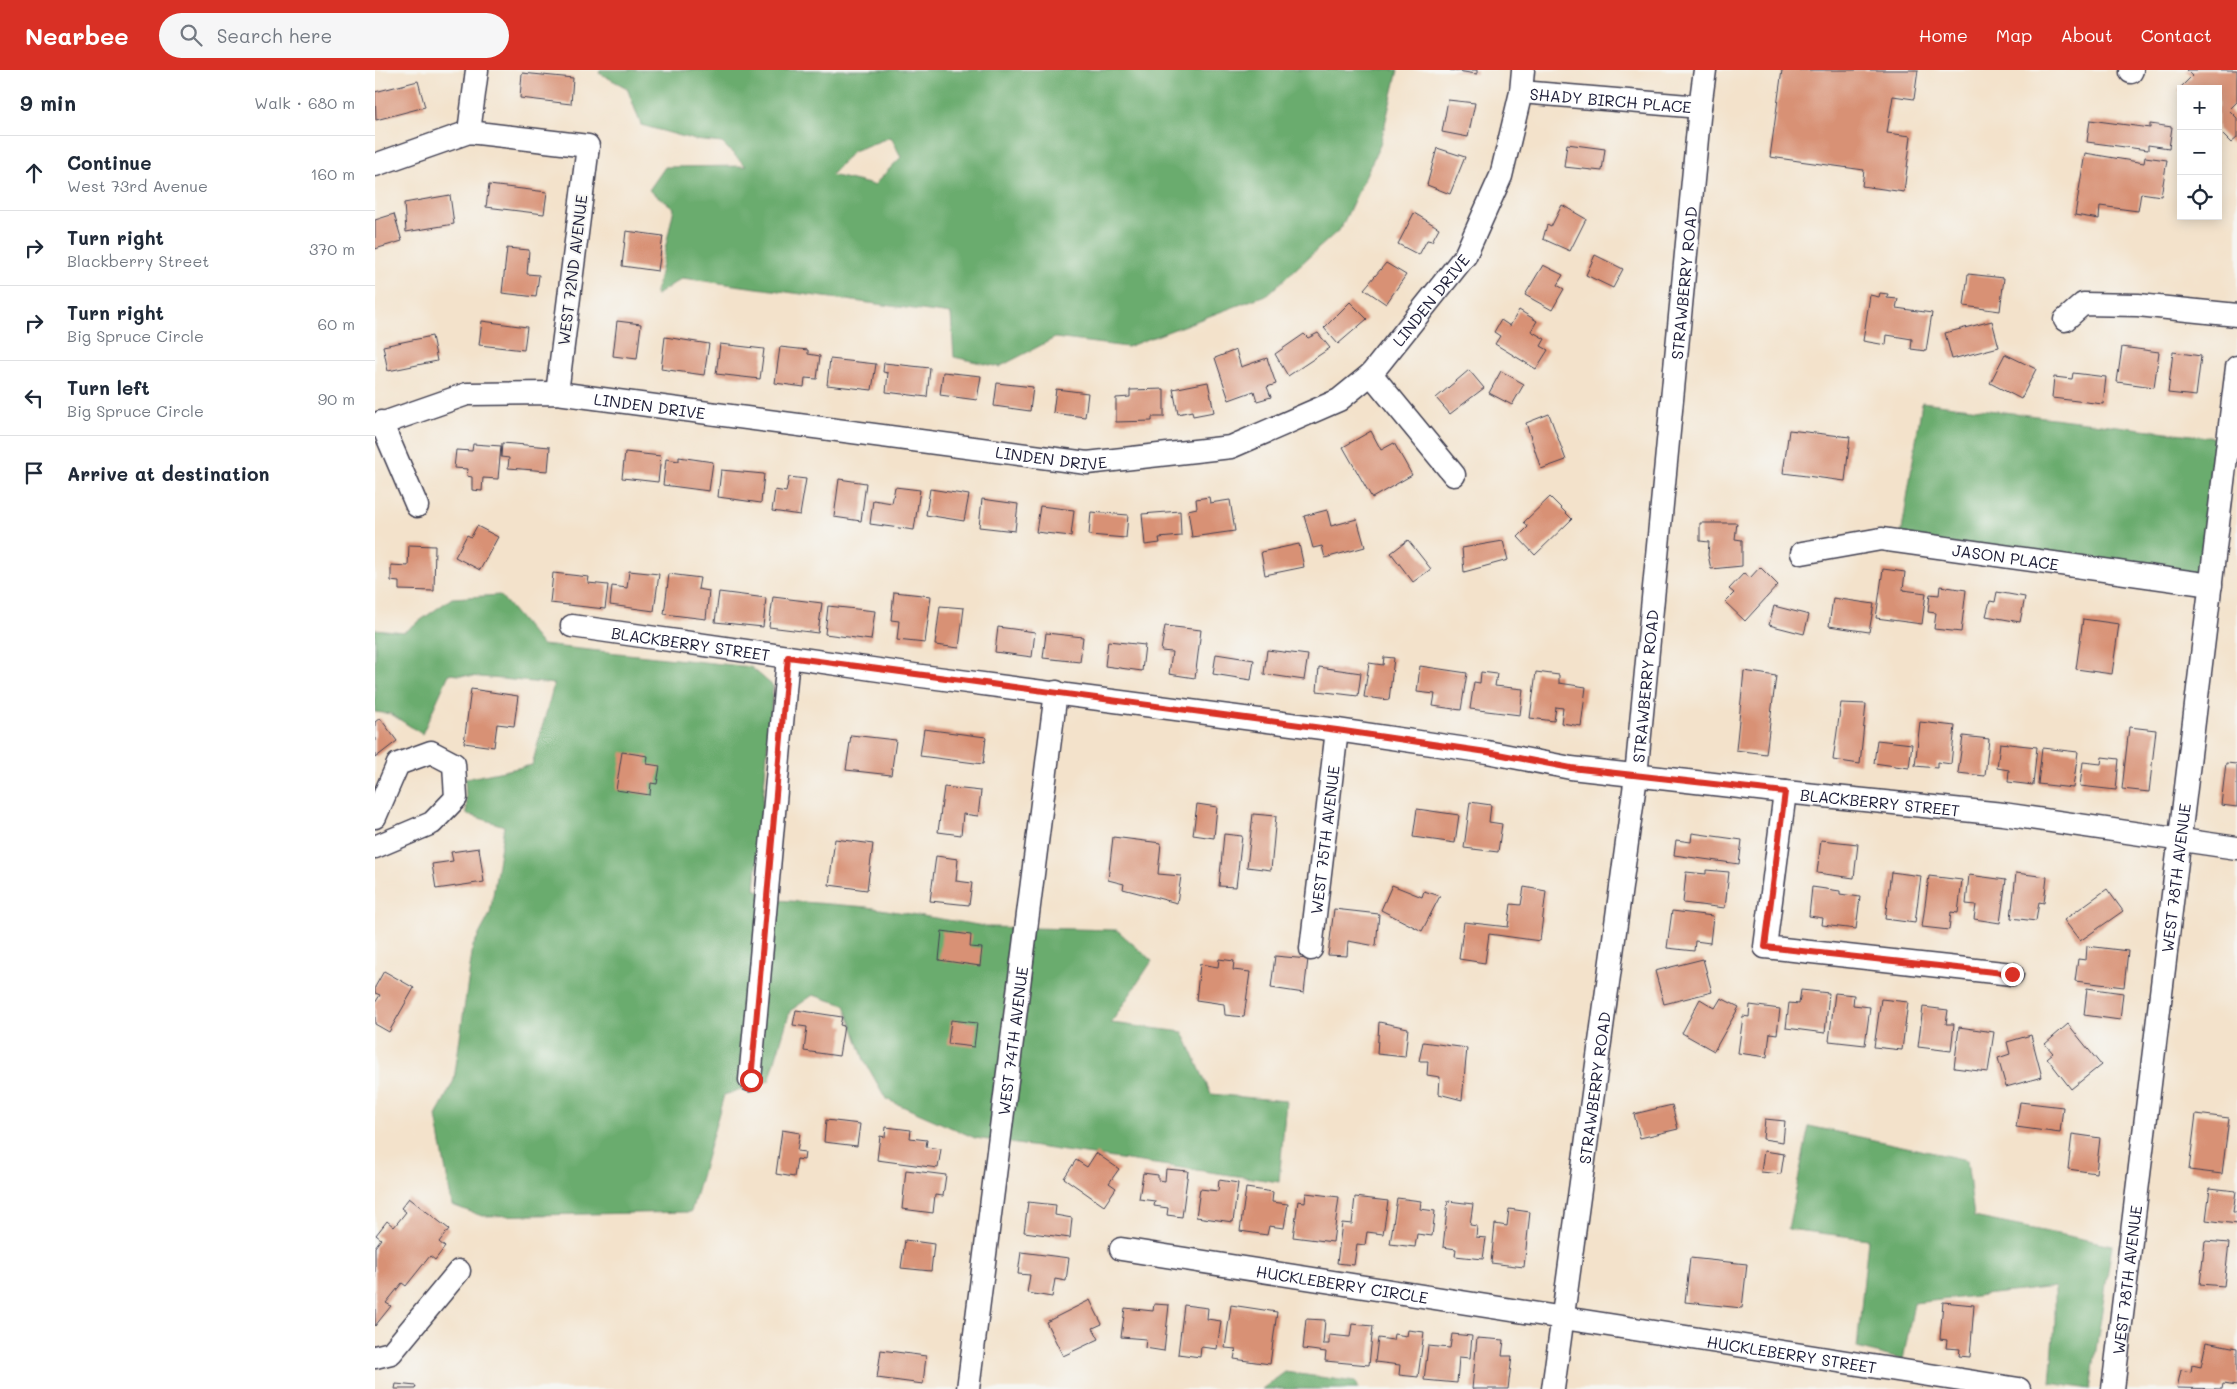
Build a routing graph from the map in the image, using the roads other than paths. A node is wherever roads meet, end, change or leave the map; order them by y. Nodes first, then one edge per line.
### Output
1 (477, 70) edge
2 (1705, 70) edge
3 (1522, 81) edge
4 (1700, 107) junction
5 (469, 132) junction
6 (375, 165) edge
7 (2237, 315) edge
8 (2065, 320) dead end
9 (2237, 367) edge
10 (1371, 374) junction
11 (557, 393) junction
12 (378, 424) edge
13 (1454, 475) dead end
14 (417, 506) dead end
15 (1802, 553) dead end
16 (2211, 585) junction
17 (572, 626) dead end
18 (788, 657) junction
19 (1056, 692) junction
20 (1337, 730) junction
21 (1636, 776) junction
22 (1785, 792) junction
23 (375, 817) edge
24 (2181, 840) junction
25 (375, 847) edge
26 (2237, 848) edge
27 (1311, 949) dead end
28 (2012, 974) dead end
29 (751, 1080) dead end
30 (1121, 1249) dead end
31 (459, 1271) dead end
32 (1563, 1319) junction
33 (375, 1357) edge
34 (968, 1389) edge
35 (1553, 1389) edge
36 (2019, 1389) edge
37 (2113, 1389) edge

1 - 5 street
2 - 4 street, STRAWBERRY ROAD
3 - 4 street, SHADY BIRCH PLACE
3 - 10 street, LINDEN DRIVE
4 - 21 street, STRAWBERRY ROAD
5 - 6 street
5 - 11 street, WEST 72ND AVENUE
7 - 8 street
9 - 16 street, WEST 78TH AVENUE
10 - 11 street, LINDEN DRIVE
10 - 13 street
11 - 12 street, LINDEN DRIVE
12 - 14 street
15 - 16 street, JASON PLACE
16 - 24 street, WEST 78TH AVENUE
17 - 18 street, BLACKBERRY STREET
18 - 19 street, BLACKBERRY STREET
18 - 29 street
19 - 20 street, BLACKBERRY STREET
19 - 34 street, WEST 74TH AVENUE
20 - 21 street, BLACKBERRY STREET
20 - 27 street, WEST 75TH AVENUE
21 - 22 street, BLACKBERRY STREET
21 - 32 street, STRAWBERRY ROAD
22 - 24 street, BLACKBERRY STREET
22 - 28 street
23 - 25 street
24 - 26 street, BLACKBERRY STREET
24 - 37 street, WEST 78TH AVENUE
30 - 32 street, HUCKLEBERRY CIRCLE
31 - 33 street
32 - 35 street, STRAWBERRY ROAD
32 - 36 street, HUCKLEBERRY STREET

